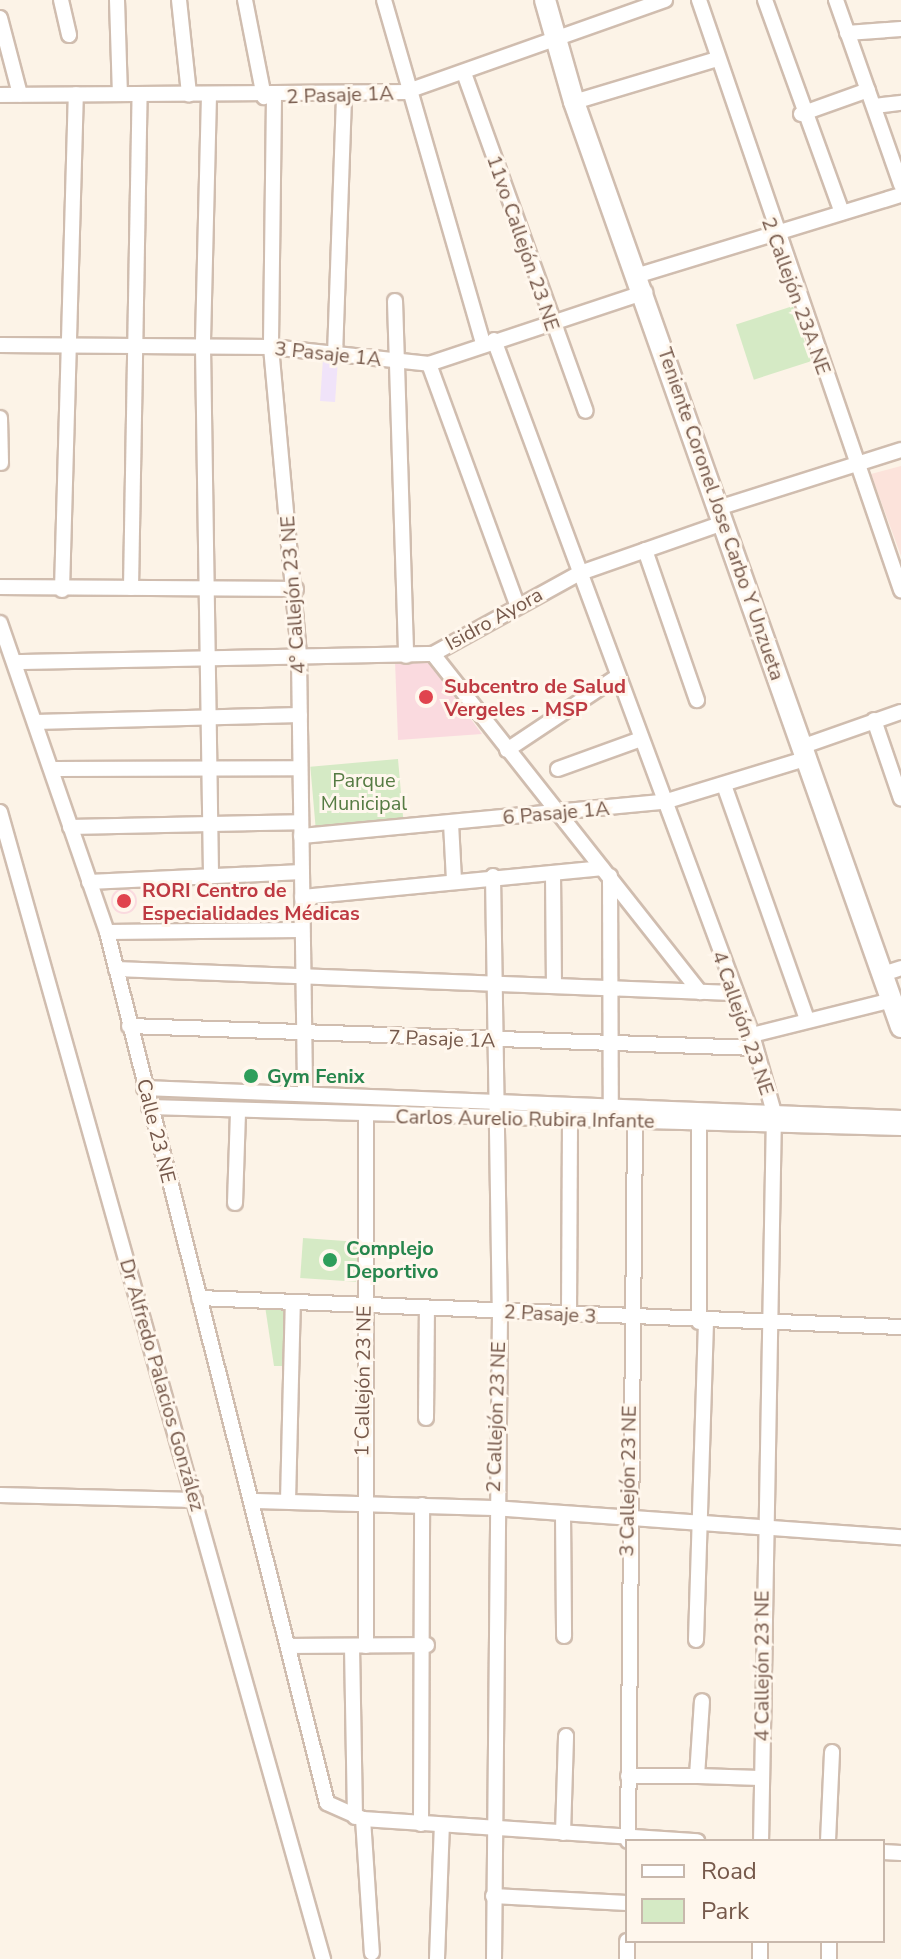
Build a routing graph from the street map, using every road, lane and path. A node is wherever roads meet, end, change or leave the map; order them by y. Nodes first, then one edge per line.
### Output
1 (61, 0) edge
2 (117, 0) edge
3 (179, 0) edge
4 (245, 0) edge
5 (384, 0) edge
6 (545, 0) edge
7 (665, 0) edge
8 (699, 0) edge
9 (765, 0) edge
10 (836, 0) edge
11 (0, 18) edge
12 (901, 29) edge
13 (847, 33) junction
14 (69, 35) dead end
15 (553, 36) junction
16 (714, 60) junction
17 (464, 73) junction
18 (868, 90) junction
19 (405, 92) junction
20 (20, 94) junction
21 (76, 94) junction
22 (120, 94) junction
23 (140, 94) junction
24 (189, 94) junction
25 (0, 95) edge
26 (209, 95) junction
27 (344, 95) junction
28 (269, 97) junction
29 (574, 102) junction
30 (901, 103) edge
31 (875, 106) junction
32 (801, 114) junction
33 (901, 185) edge
34 (901, 195) edge
35 (842, 213) junction
36 (773, 233) junction
37 (642, 284) junction
38 (395, 301) dead end
39 (548, 322) junction
40 (489, 342) junction
41 (0, 345) edge
42 (68, 345) junction
43 (135, 345) junction
44 (203, 347) junction
45 (271, 347) junction
46 (335, 355) junction
47 (401, 362) junction
48 (429, 364) junction
49 (586, 411) dead end
50 (0, 418) edge
51 (901, 450) edge
52 (1, 463) edge
53 (857, 466) junction
54 (720, 516) junction
55 (645, 550) junction
56 (580, 573) junction
57 (0, 587) edge
58 (131, 588) junction
59 (205, 588) junction
60 (296, 589) junction
61 (62, 590) junction
62 (901, 590) edge
63 (517, 605) junction
64 (0, 623) edge
65 (433, 654) junction
66 (406, 656) junction
67 (299, 657) junction
68 (206, 658) junction
69 (16, 662) junction
70 (618, 676) junction
71 (697, 700) dead end
72 (901, 712) edge
73 (300, 715) junction
74 (205, 717) junction
75 (874, 720) junction
76 (35, 722) junction
77 (641, 739) junction
78 (507, 750) junction
79 (803, 753) junction
80 (206, 767) junction
81 (300, 768) junction
82 (53, 769) junction
83 (558, 769) dead end
84 (724, 785) junction
85 (901, 799) edge
86 (664, 802) junction
87 (0, 812) edge
88 (563, 813) junction
89 (207, 822) junction
90 (451, 823) junction
91 (70, 827) junction
92 (301, 829) junction
93 (302, 872) junction
94 (606, 872) junction
95 (553, 873) junction
96 (211, 874) junction
97 (493, 876) junction
98 (454, 880) junction
99 (89, 882) junction
100 (302, 897) junction
101 (302, 930) junction
102 (107, 932) junction
103 (116, 969) junction
104 (892, 971) edge
105 (303, 977) junction
106 (498, 980) junction
107 (554, 984) junction
108 (609, 988) junction
109 (700, 992) junction
110 (733, 993) junction
111 (892, 1000) junction
112 (807, 1019) junction
113 (129, 1026) junction
114 (901, 1027) edge
115 (304, 1035) junction
116 (499, 1040) junction
117 (754, 1041) junction
118 (611, 1044) junction
119 (144, 1088) junction
120 (305, 1094) junction
121 (498, 1101) junction
122 (611, 1106) junction
123 (149, 1107) junction
124 (238, 1111) junction
125 (366, 1116) junction
126 (774, 1118) junction
127 (901, 1118) edge
128 (570, 1119) junction
129 (499, 1121) junction
130 (635, 1121) junction
131 (699, 1123) junction
132 (901, 1128) edge
133 (235, 1203) dead end
134 (199, 1298) junction
135 (293, 1302) junction
136 (365, 1305) junction
137 (427, 1308) junction
138 (500, 1312) junction
139 (569, 1315) junction
140 (631, 1318) junction
141 (703, 1322) junction
142 (767, 1326) junction
143 (901, 1327) edge
144 (426, 1418) dead end
145 (0, 1495) edge
146 (195, 1500) junction
147 (256, 1501) junction
148 (288, 1501) junction
149 (361, 1501) junction
150 (422, 1505) junction
151 (493, 1508) junction
152 (563, 1514) junction
153 (627, 1519) junction
154 (699, 1524) junction
155 (763, 1528) junction
156 (901, 1537) edge
157 (564, 1636) dead end
158 (696, 1640) dead end
159 (427, 1645) junction
160 (291, 1646) junction
161 (359, 1646) junction
162 (702, 1701) dead end
163 (566, 1736) dead end
164 (832, 1752) dead end
165 (628, 1776) junction
166 (697, 1776) junction
167 (761, 1778) junction
168 (359, 1818) junction
169 (421, 1824) junction
170 (442, 1825) junction
171 (496, 1829) junction
172 (563, 1833) junction
173 (628, 1839) edge
174 (761, 1839) edge
175 (828, 1839) edge
176 (493, 1896) junction
177 (625, 1903) edge
178 (372, 1953) dead end
179 (323, 1959) edge
180 (437, 1959) edge
181 (494, 1959) edge

1 - 14 street
2 - 22 street
3 - 24 street
4 - 28 street
5 - 19 street, 4 Callejón 23 NE
6 - 15 street, Teniente Coronel Jose Carbo Y Unzueta
7 - 15 street, 2 Pasaje 1A
8 - 16 street, 2 Callejón 23A NE
9 - 32 street
10 - 13 street
11 - 20 street
12 - 13 street
13 - 18 street
15 - 17 street, 2 Pasaje 1A
15 - 29 street, Teniente Coronel Jose Carbo Y Unzueta
16 - 29 street
16 - 36 street, 2 Callejón 23A NE
17 - 19 street, 2 Pasaje 1A
17 - 39 street, 11vo Callejón 23 NE
18 - 31 street
18 - 32 street
19 - 27 street, 2 Pasaje 1A
19 - 40 street, 4 Callejón 23 NE
20 - 21 street, 2 Pasaje 1A
20 - 25 street, 2 Pasaje 1A
21 - 22 street, 2 Pasaje 1A
21 - 42 street
22 - 23 street, 2 Pasaje 1A
23 - 24 street, 2 Pasaje 1A
23 - 43 street
24 - 26 street, 2 Pasaje 1A
26 - 28 street, 2 Pasaje 1A
26 - 44 street
27 - 28 street, 2 Pasaje 1A
27 - 46 street
28 - 45 street, 4° Callejón 23 NE
29 - 37 street, Teniente Coronel Jose Carbo Y Unzueta
30 - 31 street
31 - 33 street
32 - 35 street
34 - 35 street, 3 Pasaje 1A
35 - 36 street, 3 Pasaje 1A
36 - 37 street, 3 Pasaje 1A
36 - 53 street, 2 Callejón 23A NE
37 - 39 street, 3 Pasaje 1A
37 - 54 street, Teniente Coronel Jose Carbo Y Unzueta
38 - 47 street
39 - 40 street, 3 Pasaje 1A
39 - 49 street, 11vo Callejón 23 NE
40 - 48 street, 3 Pasaje 1A
40 - 56 street, 4 Callejón 23 NE
41 - 42 street, 3 Pasaje 1A
42 - 43 street, 3 Pasaje 1A
42 - 61 street
43 - 44 street, 3 Pasaje 1A
43 - 58 street
44 - 45 street, 3 Pasaje 1A
44 - 59 street
45 - 46 street, 3 Pasaje 1A
45 - 60 street, 4° Callejón 23 NE
46 - 47 street, 3 Pasaje 1A
47 - 48 street, 3 Pasaje 1A
47 - 66 street
48 - 63 street
50 - 52 street
51 - 53 street, Isidro Ayora
53 - 54 street, Isidro Ayora
53 - 62 street, 2 Callejón 23A NE
54 - 55 street, Isidro Ayora
54 - 79 street, Teniente Coronel Jose Carbo Y Unzueta
55 - 56 street, Isidro Ayora
55 - 71 street
56 - 63 street, Isidro Ayora
56 - 70 street, 4 Callejón 23 NE
57 - 61 street
58 - 59 street
58 - 61 street
59 - 60 street
59 - 68 street
60 - 67 street, 4° Callejón 23 NE
63 - 65 street, Isidro Ayora
64 - 69 street, Calle 23 NE
65 - 66 street, Isidro Ayora
65 - 78 street
66 - 67 street, Isidro Ayora
67 - 68 street, Isidro Ayora
67 - 73 street, 4° Callejón 23 NE
68 - 69 street, Isidro Ayora
68 - 74 street
69 - 76 street, Calle 23 NE
70 - 77 street, 4 Callejón 23 NE
70 - 78 street
72 - 75 street, 6 Pasaje 1A
73 - 74 street
73 - 81 street, 4° Callejón 23 NE
74 - 76 street
74 - 80 street
75 - 79 street, 6 Pasaje 1A
75 - 85 street
76 - 82 street, Calle 23 NE
77 - 83 street
77 - 86 street, 4 Callejón 23 NE
78 - 88 street
79 - 84 street, 6 Pasaje 1A
79 - 104 street, Teniente Coronel Jose Carbo Y Unzueta
80 - 81 street
80 - 82 street
80 - 89 street
81 - 92 street, 4° Callejón 23 NE
82 - 91 street, Calle 23 NE
84 - 86 street, 6 Pasaje 1A
84 - 112 street
86 - 88 street, 6 Pasaje 1A
86 - 110 street, 4 Callejón 23 NE
87 - 146 street, Dr Alfredo Palacios González
88 - 90 street, 6 Pasaje 1A
88 - 94 street
89 - 91 street, 6 Pasaje 1A
89 - 92 street, 6 Pasaje 1A
89 - 96 street
90 - 92 street, 6 Pasaje 1A
90 - 98 street
91 - 99 street, Calle 23 NE
92 - 93 street, 4° Callejón 23 NE
93 - 96 street
93 - 100 street, 4° Callejón 23 NE
94 - 95 street
94 - 108 street
94 - 109 street
95 - 97 street
95 - 107 street
96 - 99 street
97 - 98 street
97 - 106 street, 2 Callejón 23 NE
98 - 100 street
99 - 102 street, Calle 23 NE
100 - 101 street, 4° Callejón 23 NE
101 - 102 street
101 - 105 street, 4° Callejón 23 NE
102 - 103 street, Calle 23 NE
103 - 105 street
103 - 113 street, Calle 23 NE
104 - 111 street, Teniente Coronel Jose Carbo Y Unzueta
105 - 106 street
105 - 115 street, 4° Callejón 23 NE
106 - 107 street
106 - 116 street, 2 Callejón 23 NE
107 - 108 street
108 - 109 street
108 - 118 street
109 - 110 street
110 - 117 street, 4 Callejón 23 NE
111 - 112 street, 7 Pasaje 1A
111 - 114 street, Teniente Coronel Jose Carbo Y Unzueta
112 - 117 street, 7 Pasaje 1A
113 - 115 street, 7 Pasaje 1A
113 - 119 street, Calle 23 NE
115 - 116 street, 7 Pasaje 1A
115 - 120 street, 4° Callejón 23 NE
116 - 118 street, 7 Pasaje 1A
116 - 121 street, 2 Callejón 23 NE
117 - 118 street, 7 Pasaje 1A
117 - 126 street, 4 Callejón 23 NE
118 - 122 street
119 - 120 street, Carlos Aurelio Rubira Infante
119 - 123 street, Calle 23 NE
120 - 121 street, Carlos Aurelio Rubira Infante
121 - 122 street, Carlos Aurelio Rubira Infante
121 - 129 street, 2 Callejón 23 NE
122 - 126 street, Carlos Aurelio Rubira Infante
123 - 124 street, Carlos Aurelio Rubira Infante
123 - 134 street, Calle 23 NE
124 - 125 street, Carlos Aurelio Rubira Infante
124 - 133 street
125 - 129 street, Carlos Aurelio Rubira Infante
125 - 136 street, 1 Callejón 23 NE
126 - 127 street
126 - 131 street, Carlos Aurelio Rubira Infante
126 - 132 street, Carlos Aurelio Rubira Infante
126 - 142 street, 4 Callejón 23 NE
128 - 129 street, Carlos Aurelio Rubira Infante
128 - 130 street, Carlos Aurelio Rubira Infante
128 - 139 street
129 - 138 street, 2 Callejón 23 NE
130 - 131 street, Carlos Aurelio Rubira Infante
130 - 140 street, 3 Callejón 23 NE
131 - 141 street
134 - 135 street, 2 Pasaje 3
134 - 147 street, Calle 23 NE
135 - 136 street, 2 Pasaje 3
135 - 148 street
136 - 137 street, 2 Pasaje 3
136 - 149 street, 1 Callejón 23 NE
137 - 138 street, 2 Pasaje 3
137 - 144 street
138 - 139 street, 2 Pasaje 3
138 - 151 street, 2 Callejón 23 NE
139 - 140 street, 2 Pasaje 3
140 - 141 street, 2 Pasaje 3
140 - 153 street, 3 Callejón 23 NE
141 - 142 street, 2 Pasaje 3
141 - 154 street
142 - 143 street, 2 Pasaje 3
142 - 155 street, 4 Callejón 23 NE
145 - 146 street
146 - 179 street, Dr Alfredo Palacios González
147 - 148 street
147 - 160 street, Calle 23 NE
148 - 149 street
149 - 150 street
149 - 161 street, 1 Callejón 23 NE
150 - 151 street
150 - 159 street
151 - 152 street
151 - 171 street, 2 Callejón 23 NE
152 - 153 street
152 - 157 street
153 - 154 street
153 - 165 street, 3 Callejón 23 NE
154 - 155 street
154 - 158 street
155 - 156 street
155 - 167 street, 4 Callejón 23 NE
159 - 161 street
159 - 169 street
160 - 161 street
160 - 168 street, Calle 23 NE
161 - 168 street, 1 Callejón 23 NE
162 - 166 street
163 - 172 street
164 - 175 street
165 - 166 street
165 - 173 street, 3 Callejón 23 NE
166 - 167 street
167 - 174 street, 4 Callejón 23 NE
168 - 169 street
168 - 178 street, 1 Callejón 23 NE
169 - 170 street
170 - 171 street
170 - 180 street
171 - 172 street
171 - 176 street, 2 Callejón 23 NE
172 - 173 street
176 - 177 street
176 - 181 street, 2 Callejón 23 NE

